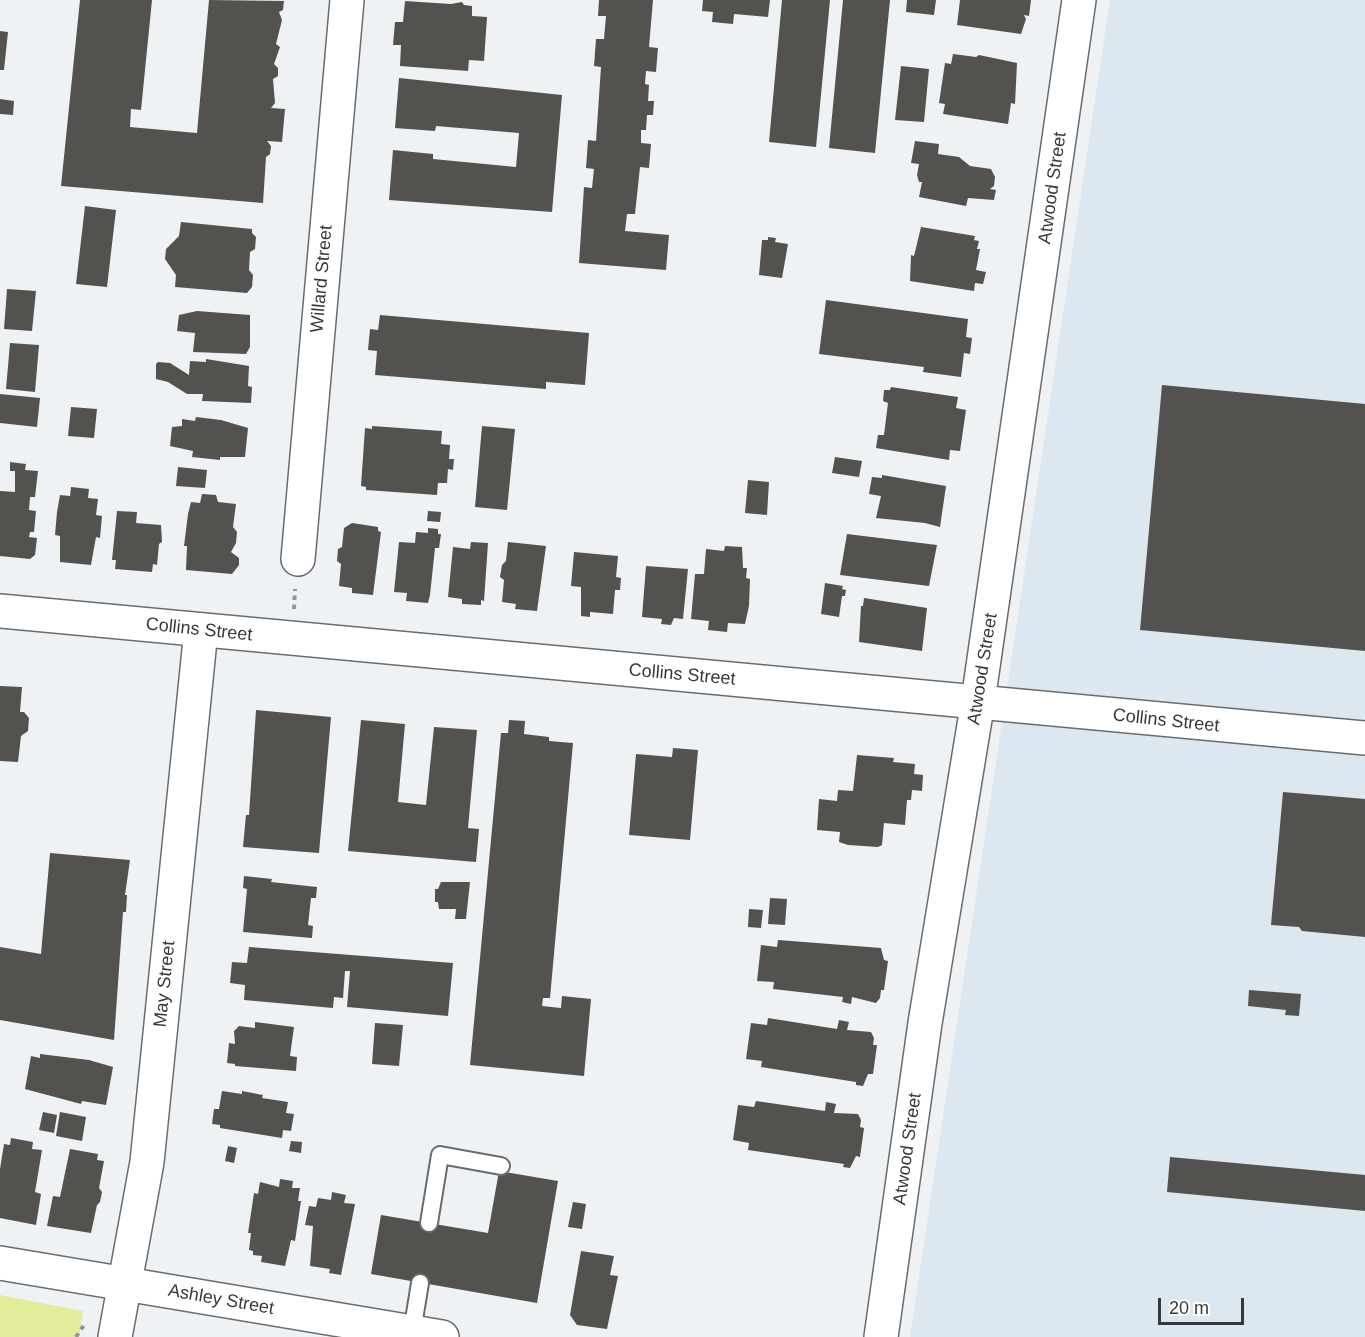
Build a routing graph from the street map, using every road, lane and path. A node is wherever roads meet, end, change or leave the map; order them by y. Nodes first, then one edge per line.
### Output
1 (347, 0) edge
2 (1079, 0) edge
3 (298, 559) dead end
4 (0, 611) edge
5 (201, 630) junction
6 (978, 700) junction
7 (1365, 738) edge
8 (501, 1166) dead end
9 (429, 1223) dead end
10 (0, 1263) edge
11 (420, 1283) dead end
12 (124, 1284) junction
13 (427, 1334) edge
14 (115, 1337) edge
15 (880, 1337) edge

1 - 3 street, Willard Street
2 - 6 street, Atwood Street
4 - 5 street, Collins Street
5 - 6 street, Collins Street
5 - 12 street, May Street
6 - 7 street, Collins Street
6 - 15 street, Atwood Street
8 - 9 lane
10 - 12 street, Ashley Street
11 - 13 lane
12 - 13 street, Ashley Street
12 - 14 street, May Street

